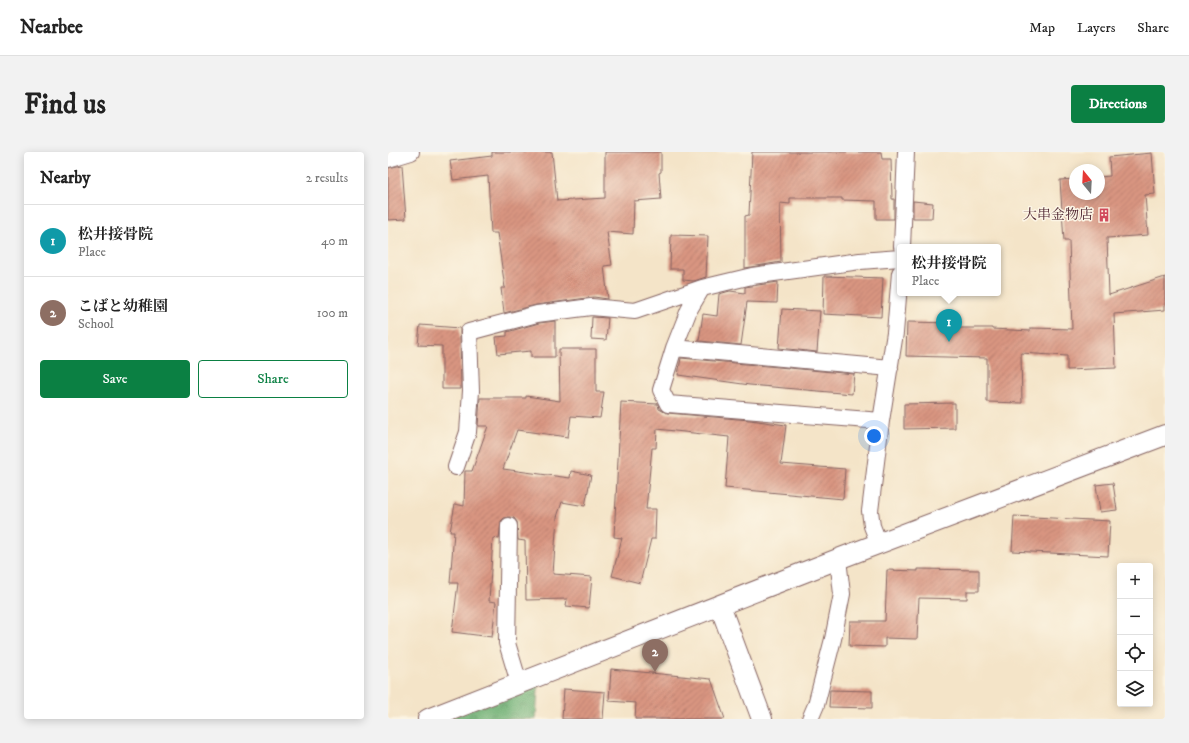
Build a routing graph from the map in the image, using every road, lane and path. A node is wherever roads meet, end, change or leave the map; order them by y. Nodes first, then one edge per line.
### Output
1 (411, 152) edge
2 (906, 152) edge
3 (388, 160) edge
4 (902, 244) edge
5 (897, 258) edge
6 (702, 288) junction
7 (898, 296) edge
8 (674, 348) junction
9 (890, 368) junction
10 (881, 421) junction
11 (1165, 435) edge
12 (456, 467) dead end
13 (509, 526) dead end
14 (879, 544) junction
15 (838, 559) junction
16 (720, 606) junction
17 (519, 684) junction
18 (428, 719) edge
19 (762, 719) edge
20 (810, 719) edge

1 - 3 street
2 - 4 street
5 - 6 street
6 - 8 street
6 - 12 street
7 - 9 street
8 - 9 street
8 - 10 street
9 - 10 street
10 - 14 street
11 - 14 street
13 - 17 street
14 - 15 street
15 - 16 street
15 - 20 street
16 - 17 street
16 - 19 street
17 - 18 street

